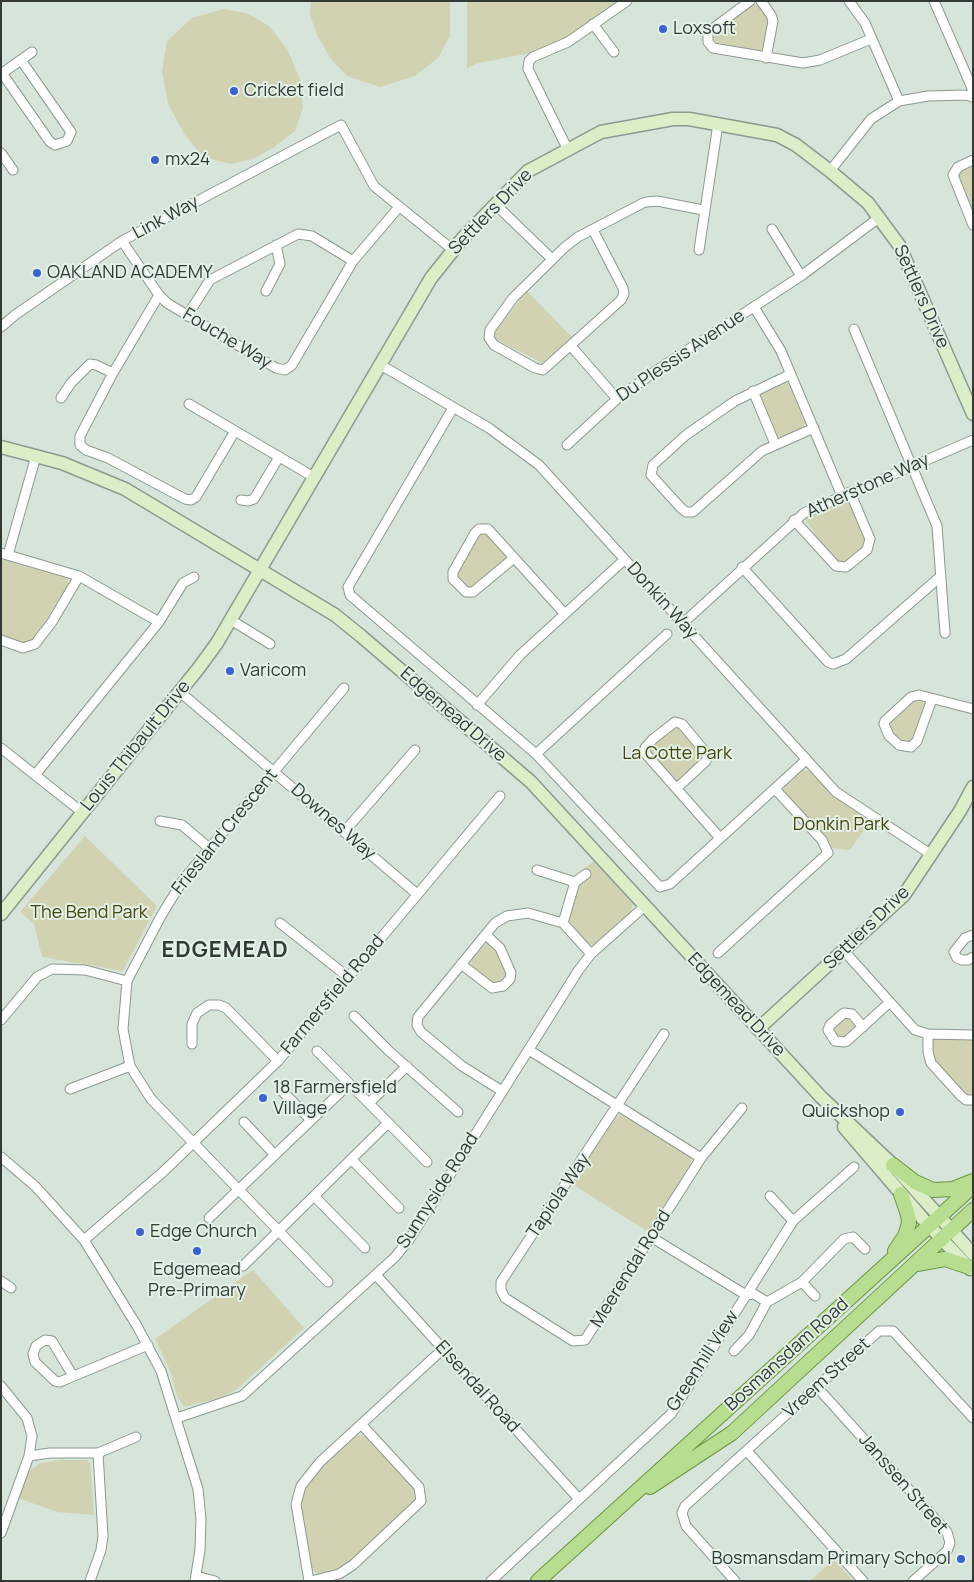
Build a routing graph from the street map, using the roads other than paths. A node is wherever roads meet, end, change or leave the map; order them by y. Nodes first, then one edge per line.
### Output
1 (627, 1) edge
2 (750, 1) edge
3 (761, 1) edge
4 (848, 1) edge
5 (934, 1) edge
6 (593, 24) junction
7 (871, 39) junction
8 (32, 52) dead end
9 (614, 52) dead end
10 (766, 58) junction
11 (21, 60) junction
12 (2, 74) edge
13 (973, 97) edge
14 (898, 101) junction
15 (718, 124) junction
16 (568, 150) junction
17 (1, 153) edge
18 (973, 160) edge
19 (13, 170) dead end
20 (830, 171) junction
21 (495, 204) junction
22 (399, 207) junction
23 (703, 210) junction
24 (880, 217) junction
25 (973, 225) edge
26 (772, 229) dead end
27 (593, 230) junction
28 (122, 241) junction
29 (276, 245) junction
30 (453, 250) junction
31 (699, 250) dead end
32 (552, 259) junction
33 (353, 262) junction
34 (801, 276) junction
35 (266, 291) dead end
36 (159, 296) junction
37 (754, 307) junction
38 (188, 316) junction
39 (3, 322) edge
40 (854, 329) dead end
41 (571, 346) junction
42 (379, 364) junction
43 (113, 373) junction
44 (791, 374) junction
45 (753, 391) junction
46 (61, 398) dead end
47 (617, 398) junction
48 (189, 404) dead end
49 (453, 408) junction
50 (973, 414) edge
51 (814, 428) junction
52 (235, 431) junction
53 (973, 440) edge
54 (775, 444) junction
55 (567, 445) dead end
56 (1, 447) edge
57 (36, 456) junction
58 (279, 457) junction
59 (912, 466) junction
60 (312, 476) junction
61 (846, 494) junction
62 (241, 500) dead end
63 (794, 520) junction
64 (4, 554) edge
65 (514, 558) junction
66 (624, 560) junction
67 (742, 568) junction
68 (258, 569) junction
69 (79, 576) junction
70 (941, 576) junction
71 (194, 577) dead end
72 (566, 614) junction
73 (161, 619) junction
74 (230, 620) junction
75 (682, 624) junction
76 (945, 633) dead end
77 (667, 634) dead end
78 (1, 640) edge
79 (270, 644) dead end
80 (344, 688) dead end
81 (180, 692) junction
82 (932, 699) junction
83 (477, 705) junction
84 (973, 709) edge
85 (1, 748) edge
86 (415, 750) dead end
87 (536, 754) junction
88 (806, 760) junction
89 (273, 771) junction
90 (35, 775) junction
91 (677, 788) junction
92 (775, 789) junction
93 (972, 789) edge
94 (500, 796) dead end
95 (83, 813) junction
96 (160, 821) dead end
97 (344, 832) junction
98 (720, 838) junction
99 (209, 848) junction
100 (932, 855) junction
101 (536, 870) dead end
102 (586, 874) dead end
103 (574, 882) junction
104 (417, 894) junction
105 (645, 906) junction
106 (1, 914) edge
107 (280, 923) dead end
108 (563, 923) junction
109 (486, 935) junction
110 (973, 935) edge
111 (844, 951) junction
112 (718, 953) dead end
113 (591, 954) junction
114 (973, 957) edge
115 (461, 964) junction
116 (348, 977) junction
117 (127, 981) junction
118 (890, 1002) junction
119 (354, 1016) dead end
120 (1, 1020) edge
121 (863, 1027) dead end
122 (758, 1029) junction
123 (664, 1034) dead end
124 (928, 1034) junction
125 (973, 1035) edge
126 (192, 1044) dead end
127 (529, 1050) junction
128 (317, 1051) dead end
129 (278, 1061) junction
130 (130, 1066) junction
131 (406, 1066) junction
132 (349, 1084) junction
133 (280, 1088) dead end
134 (70, 1089) dead end
135 (502, 1091) junction
136 (821, 1097) junction
137 (973, 1100) edge
138 (369, 1103) junction
139 (618, 1106) junction
140 (742, 1108) dead end
141 (458, 1112) dead end
142 (311, 1120) junction
143 (244, 1122) dead end
144 (388, 1123) junction
145 (193, 1143) junction
146 (275, 1155) junction
147 (700, 1158) junction
148 (351, 1159) junction
149 (3, 1161) edge
150 (427, 1162) dead end
151 (893, 1165) junction
152 (854, 1167) dead end
153 (973, 1181) edge
154 (973, 1186) edge
155 (238, 1191) junction
156 (901, 1194) junction
157 (314, 1196) junction
158 (770, 1196) dead end
159 (399, 1208) dead end
160 (973, 1210) edge
161 (209, 1218) dead end
162 (793, 1221) junction
163 (934, 1222) junction
164 (278, 1230) junction
165 (947, 1234) junction
166 (651, 1237) junction
167 (84, 1240) junction
168 (366, 1248) dead end
169 (865, 1249) dead end
170 (971, 1264) edge
171 (913, 1265) junction
172 (243, 1266) dead end
173 (883, 1269) junction
174 (376, 1275) junction
175 (1, 1281) edge
176 (328, 1282) dead end
177 (802, 1282) junction
178 (501, 1287) joint
179 (11, 1288) dead end
180 (746, 1295) junction
181 (815, 1296) dead end
182 (767, 1302) junction
183 (148, 1345) junction
184 (443, 1349) junction
185 (734, 1351) dead end
186 (73, 1376) junction
187 (1, 1386) edge
188 (817, 1387) junction
189 (177, 1418) junction
190 (973, 1418) edge
191 (362, 1424) junction
192 (136, 1437) dead end
193 (747, 1451) junction
194 (98, 1453) junction
195 (29, 1456) junction
196 (579, 1499) junction
197 (601, 1522) junction
198 (2, 1528) edge
199 (195, 1578) edge
200 (90, 1581) edge
201 (215, 1581) edge
202 (310, 1581) edge
203 (491, 1581) edge
204 (538, 1581) edge
205 (735, 1581) edge
206 (863, 1581) edge
207 (913, 1581) edge

1 - 6 street
2 - 10 street
3 - 10 street
4 - 7 street
5 - 13 street
6 - 9 street
6 - 16 street
7 - 10 street
7 - 14 street
8 - 11 street
11 - 12 street
11 - 12 street
13 - 14 street
14 - 20 street
15 - 16 street, Settlers Drive
15 - 20 street, Settlers Drive
15 - 23 street
16 - 21 street, Settlers Drive
17 - 19 street
18 - 25 street
20 - 24 street, Settlers Drive
21 - 30 street, Settlers Drive
21 - 32 street
22 - 28 street, Link Way
22 - 30 street
22 - 33 street, Fouche Way
23 - 27 street
23 - 31 street
24 - 34 street, Du Plessis Avenue
24 - 50 street, Settlers Drive
26 - 34 street
27 - 32 street
27 - 41 street
28 - 36 street, Fouche Way
28 - 39 street, Link Way
29 - 33 street
29 - 35 street
29 - 38 street
30 - 42 street, Settlers Drive
32 - 41 street
33 - 38 street, Fouche Way
34 - 37 street, Du Plessis Avenue
36 - 38 street, Fouche Way
36 - 43 street
37 - 44 street
37 - 47 street, Du Plessis Avenue
40 - 59 street
41 - 47 street
42 - 49 street, Donkin Way
42 - 60 street, Settlers Drive
43 - 46 street
43 - 52 street
44 - 45 street
44 - 51 street
45 - 54 street
45 - 54 street
47 - 55 street, Du Plessis Avenue
48 - 52 street
49 - 66 street, Donkin Way
49 - 83 street, Edgemead Drive
51 - 54 street
51 - 61 street
52 - 58 street
53 - 59 street, Atherstone Way
56 - 57 street, Edgemead Drive
57 - 64 street
57 - 68 street, Edgemead Drive
58 - 60 street
58 - 62 street
59 - 61 street, Atherstone Way
59 - 70 street
60 - 68 street, Settlers Drive
61 - 63 street, Atherstone Way
61 - 63 street
63 - 67 street, Atherstone Way
64 - 69 street
65 - 65 street
65 - 72 street
66 - 72 street
66 - 75 street, Donkin Way
67 - 70 street
67 - 75 street, Atherstone Way
68 - 74 street, Louis Thibault Drive
68 - 105 street, Edgemead Drive
69 - 73 street
69 - 78 street
70 - 76 street
71 - 73 street
72 - 83 street
73 - 90 street
74 - 79 street
74 - 81 street, Louis Thibault Drive
75 - 88 street, Donkin Way
77 - 87 street
80 - 89 street, Friesland Crescent
81 - 89 street, Downes Way
81 - 95 street, Louis Thibault Drive
82 - 82 street
82 - 84 street
83 - 87 street, Edgemead Drive
85 - 90 street
86 - 97 street
87 - 98 street, Edgemead Drive
88 - 92 street
88 - 100 street, Donkin Way
89 - 97 street, Downes Way
89 - 99 street, Friesland Crescent
90 - 95 street
91 - 91 street
91 - 98 street
92 - 98 street
92 - 112 street
93 - 100 street, Settlers Drive
94 - 104 street, Farmersfield Road
95 - 106 street, Louis Thibault Drive
96 - 99 street
97 - 104 street, Downes Way
99 - 117 street, Friesland Crescent
100 - 111 street, Settlers Drive
101 - 103 street
102 - 103 street
103 - 108 street
104 - 116 street, Farmersfield Road
105 - 113 street, Sunnyside Road
105 - 122 street, Edgemead Drive
107 - 116 street
108 - 109 street
108 - 113 street
109 - 115 street
109 - 115 street
110 - 114 street
111 - 118 street
111 - 122 street, Settlers Drive
113 - 127 street, Sunnyside Road
115 - 135 street
116 - 129 street, Farmersfield Road
117 - 120 street
117 - 130 street, Friesland Crescent
118 - 121 street
118 - 124 street
119 - 131 street
122 - 136 street, Edgemead Drive
123 - 139 street, Tapiola Way
124 - 125 street
124 - 137 street
126 - 129 street
127 - 135 street, Sunnyside Road
127 - 139 street
128 - 132 street
129 - 145 street, Farmersfield Road
130 - 134 street
130 - 145 street, Friesland Crescent
131 - 138 street
131 - 141 street
132 - 138 street
132 - 142 street
133 - 142 street
135 - 174 street, Sunnyside Road
136 - 151 street, Edgemead Drive
136 - 156 street, Edgemead Drive
138 - 144 street
139 - 147 street
139 - 178 street, Tapiola Way
140 - 147 street, Meerendal Road
142 - 146 street
143 - 146 street
144 - 148 street
144 - 150 street
145 - 155 street, Friesland Crescent
145 - 167 street, Farmersfield Road
146 - 155 street
147 - 166 street, Meerendal Road
148 - 157 street
148 - 159 street
149 - 167 street
151 - 153 main road
151 - 163 street, Edgemead Drive
152 - 162 street, Greenhill View
154 - 163 main road, Bosmansdam Road
155 - 161 street
155 - 164 street, Friesland Crescent
156 - 163 street, Edgemead Drive
156 - 173 main road
157 - 164 street
157 - 168 street
158 - 162 street
160 - 165 main road, Bosmansdam Road
162 - 180 street, Greenhill View
163 - 165 street
163 - 173 main road, Bosmansdam Road
164 - 172 street
164 - 176 street, Friesland Crescent
165 - 170 street
165 - 171 main road, Bosmansdam Road
166 - 178 street, Meerendal Road
166 - 180 street
167 - 183 street
169 - 177 street
170 - 171 main road
171 - 197 main road, Bosmansdam Road
173 - 197 main road, Bosmansdam Road
174 - 184 street, Elsendal Road
174 - 189 street, Sunnyside Road
175 - 179 street
177 - 181 street
177 - 182 street
180 - 182 street
180 - 196 street, Greenhill View
182 - 185 street
183 - 186 street
183 - 189 street
184 - 191 street
184 - 196 street, Elsendal Road
186 - 186 street
187 - 195 street
188 - 190 street, Vreem Street
188 - 193 street, Vreem Street
188 - 207 street, Janssen Street
189 - 199 street
191 - 202 street
191 - 202 street
192 - 194 street
193 - 205 street, Vreem Street
193 - 206 street
194 - 195 street
194 - 200 street
195 - 198 street
196 - 203 street, Greenhill View
197 - 204 main road, Bosmansdam Road
199 - 201 street

